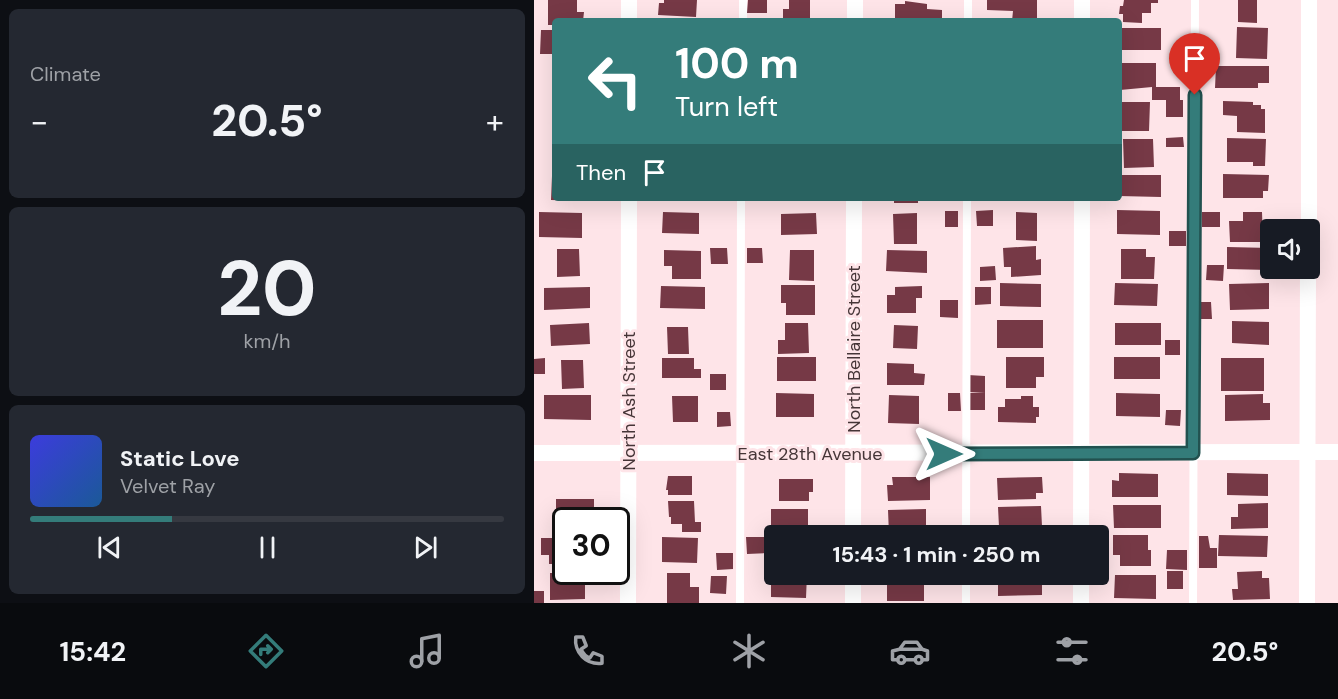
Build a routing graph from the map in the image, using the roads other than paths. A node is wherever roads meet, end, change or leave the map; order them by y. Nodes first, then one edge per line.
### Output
1 (629, 0) edge
2 (743, 0) edge
3 (855, 0) edge
4 (968, 0) edge
5 (1082, 0) edge
6 (1195, 0) edge
7 (1309, 0) edge
8 (629, 18) edge
9 (742, 18) edge
10 (855, 18) edge
11 (968, 18) edge
12 (1082, 18) edge
13 (629, 201) edge
14 (741, 201) edge
15 (854, 201) edge
16 (967, 201) edge
17 (1082, 201) edge
18 (1309, 219) edge
19 (1308, 279) edge
20 (1308, 452) junction
21 (1338, 452) edge
22 (534, 453) edge
23 (629, 453) junction
24 (740, 453) junction
25 (1081, 453) junction
26 (1193, 453) junction
27 (854, 454) junction
28 (966, 454) junction
29 (853, 525) edge
30 (966, 525) edge
31 (1081, 525) edge
32 (853, 585) edge
33 (966, 585) edge
34 (1081, 585) edge
35 (628, 603) edge
36 (740, 603) edge
37 (853, 603) edge
38 (966, 603) edge
39 (1081, 603) edge
40 (1193, 603) edge
41 (1308, 603) edge

1 - 8 street
2 - 9 lane
3 - 10 street
4 - 11 lane
5 - 12 street
6 - 26 lane
7 - 18 street
13 - 23 street, North Ash Street
14 - 24 lane
15 - 27 street, North Bellaire Street
16 - 28 lane
17 - 25 street
19 - 20 street
20 - 21 street, East 28th Avenue
20 - 26 street, East 28th Avenue
20 - 41 street
22 - 23 street, East 28th Avenue
23 - 24 street, East 28th Avenue
23 - 35 street, North Ash Street
24 - 27 street, East 28th Avenue
24 - 36 lane
25 - 26 street, East 28th Avenue
25 - 28 street, East 28th Avenue
25 - 31 street
26 - 40 lane
27 - 28 street, East 28th Avenue
27 - 29 street, North Bellaire Street
28 - 30 lane
32 - 37 street
33 - 38 lane
34 - 39 street

